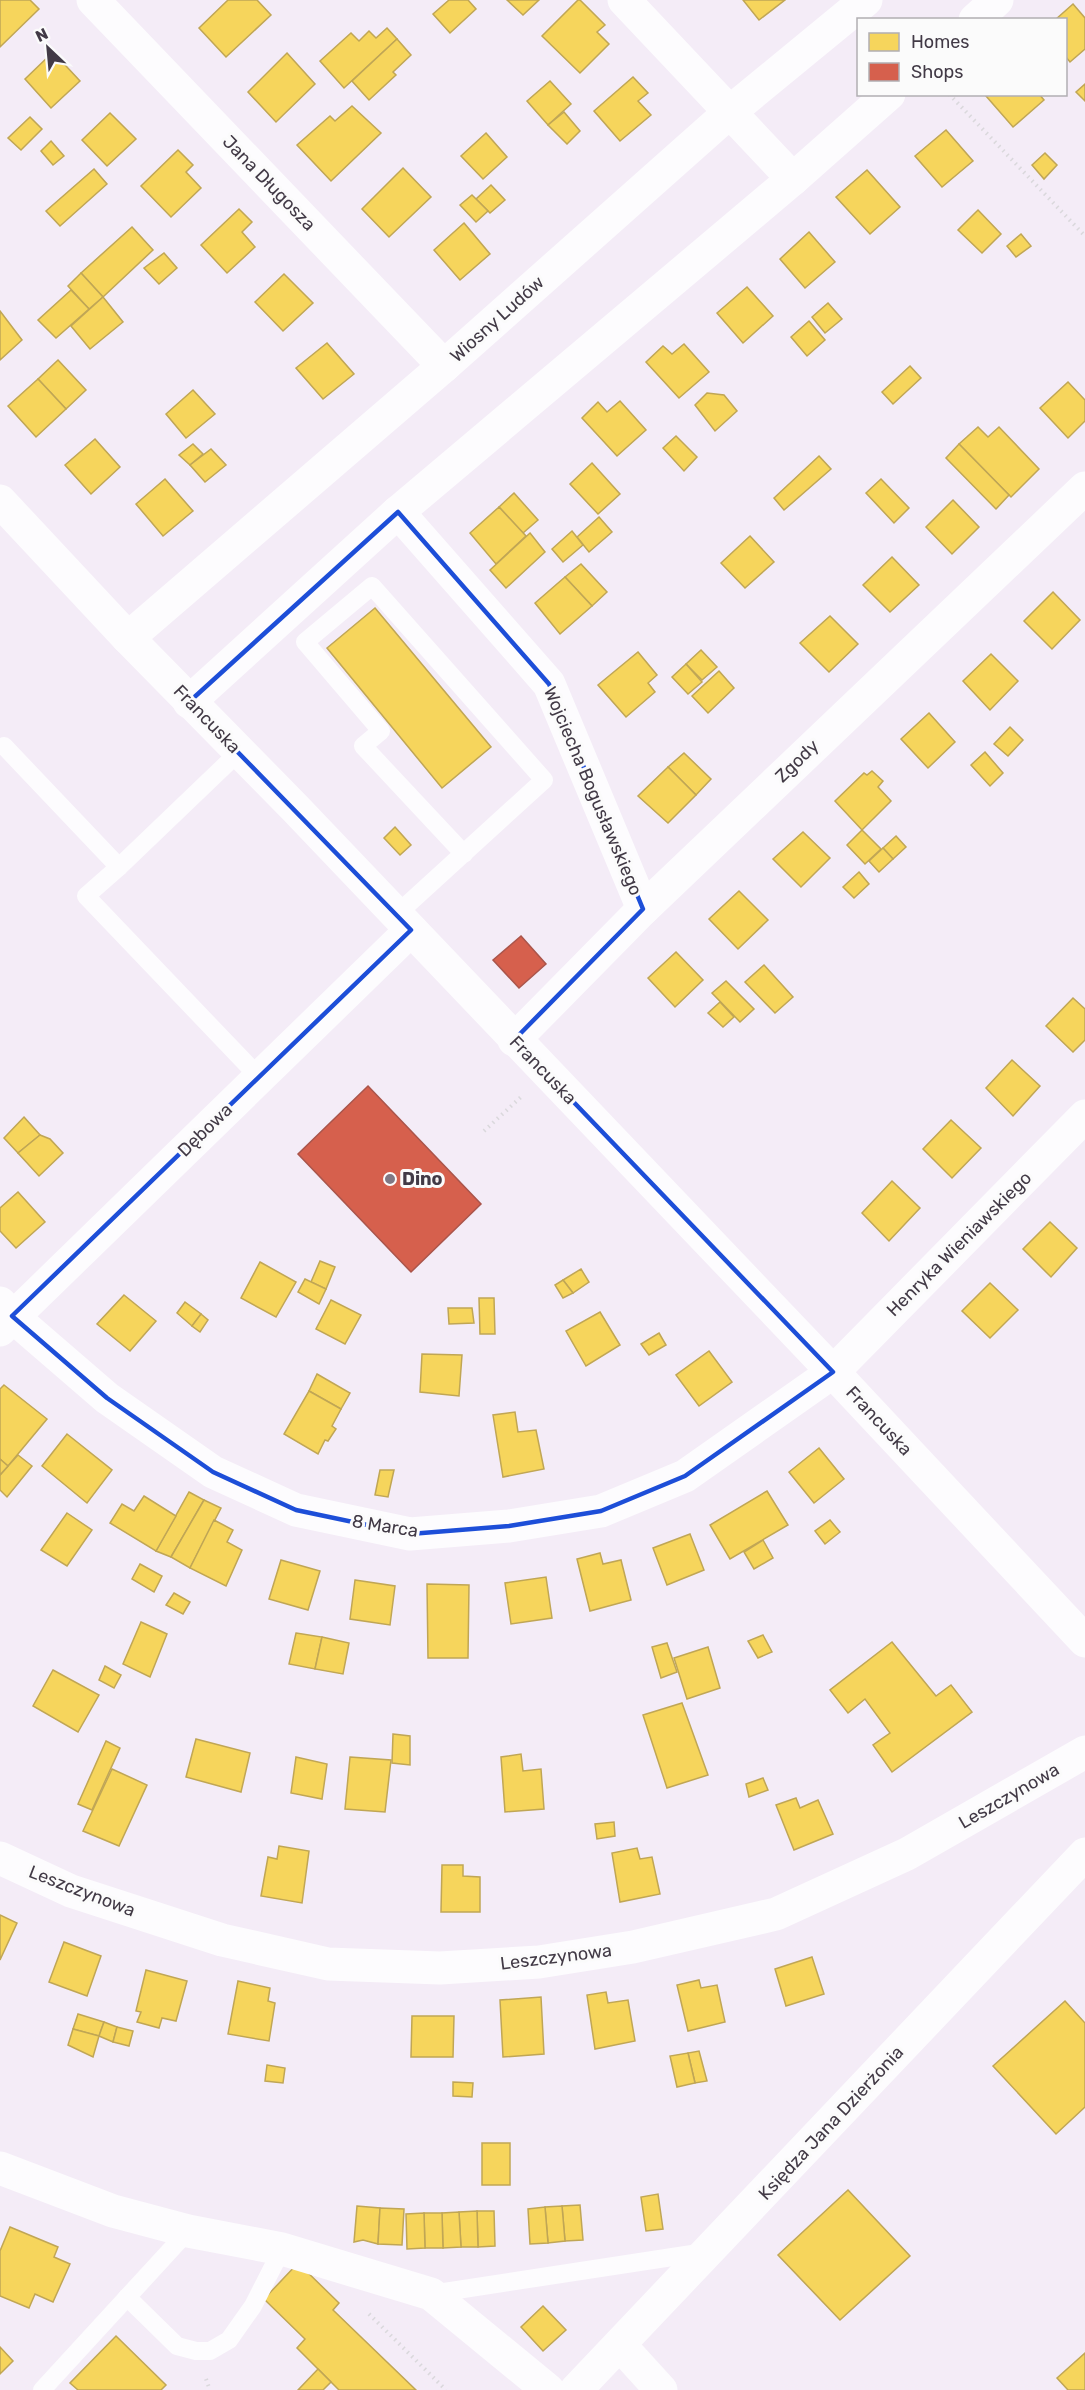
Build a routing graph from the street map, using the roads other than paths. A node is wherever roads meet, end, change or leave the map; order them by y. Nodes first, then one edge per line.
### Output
1 (93, 0) edge
2 (624, 0) edge
3 (866, 0) edge
4 (997, 0) edge
5 (977, 18) edge
6 (887, 96) edge
7 (731, 111) junction
8 (793, 179) junction
9 (444, 366) junction
10 (1085, 488) edge
11 (0, 501) edge
12 (398, 512) junction
13 (128, 638) junction
14 (189, 702) junction
15 (4, 746) dead end
16 (239, 752) junction
17 (464, 854) junction
18 (119, 867) junction
19 (643, 909) junction
20 (404, 923) junction
21 (514, 1040) junction
22 (259, 1077) junction
23 (1085, 1116) edge
24 (4, 1316) edge
25 (833, 1372) junction
26 (1085, 1641) edge
27 (1085, 1752) edge
28 (1085, 1854) edge
29 (0, 1858) edge
30 (0, 2168) edge
31 (188, 2231) junction
32 (282, 2249) junction
33 (709, 2252) junction
34 (430, 2294) junction
35 (128, 2297) junction
36 (620, 2346) junction
37 (42, 2390) edge
38 (548, 2390) edge
39 (576, 2390) edge
40 (661, 2390) edge

1 - 9 street, Jana Długosza
2 - 7 street
3 - 7 street, Wiosny Ludów
4 - 5 street
6 - 8 street
7 - 8 street
7 - 9 street, Wiosny Ludów
8 - 12 street
9 - 13 street, Wiosny Ludów
10 - 19 street, Zgody
11 - 13 street, Francuska
12 - 14 street
12 - 19 street, Wojciecha Bogusławskiego
13 - 14 street, Francuska
14 - 16 street, Francuska
15 - 18 lane
16 - 18 lane
16 - 20 street, Francuska
17 - 17 lane
17 - 20 lane
18 - 22 lane
19 - 21 street, Zgody
20 - 21 street, Francuska
20 - 22 street, Dębowa
21 - 25 street, Francuska
22 - 24 street, Dębowa
23 - 25 street, Henryka Wieniawskiego
24 - 25 street, 8 Marca
25 - 26 street, Francuska
27 - 29 street, Leszczynowa
28 - 33 street, Księdza Jana Dzierżonia
30 - 31 street
31 - 32 street
31 - 35 lane
32 - 34 street
32 - 35 lane
33 - 34 lane
33 - 36 street, Księdza Jana Dzierżonia
34 - 38 street
35 - 37 lane
36 - 39 street, Księdza Jana Dzierżonia
36 - 40 street

